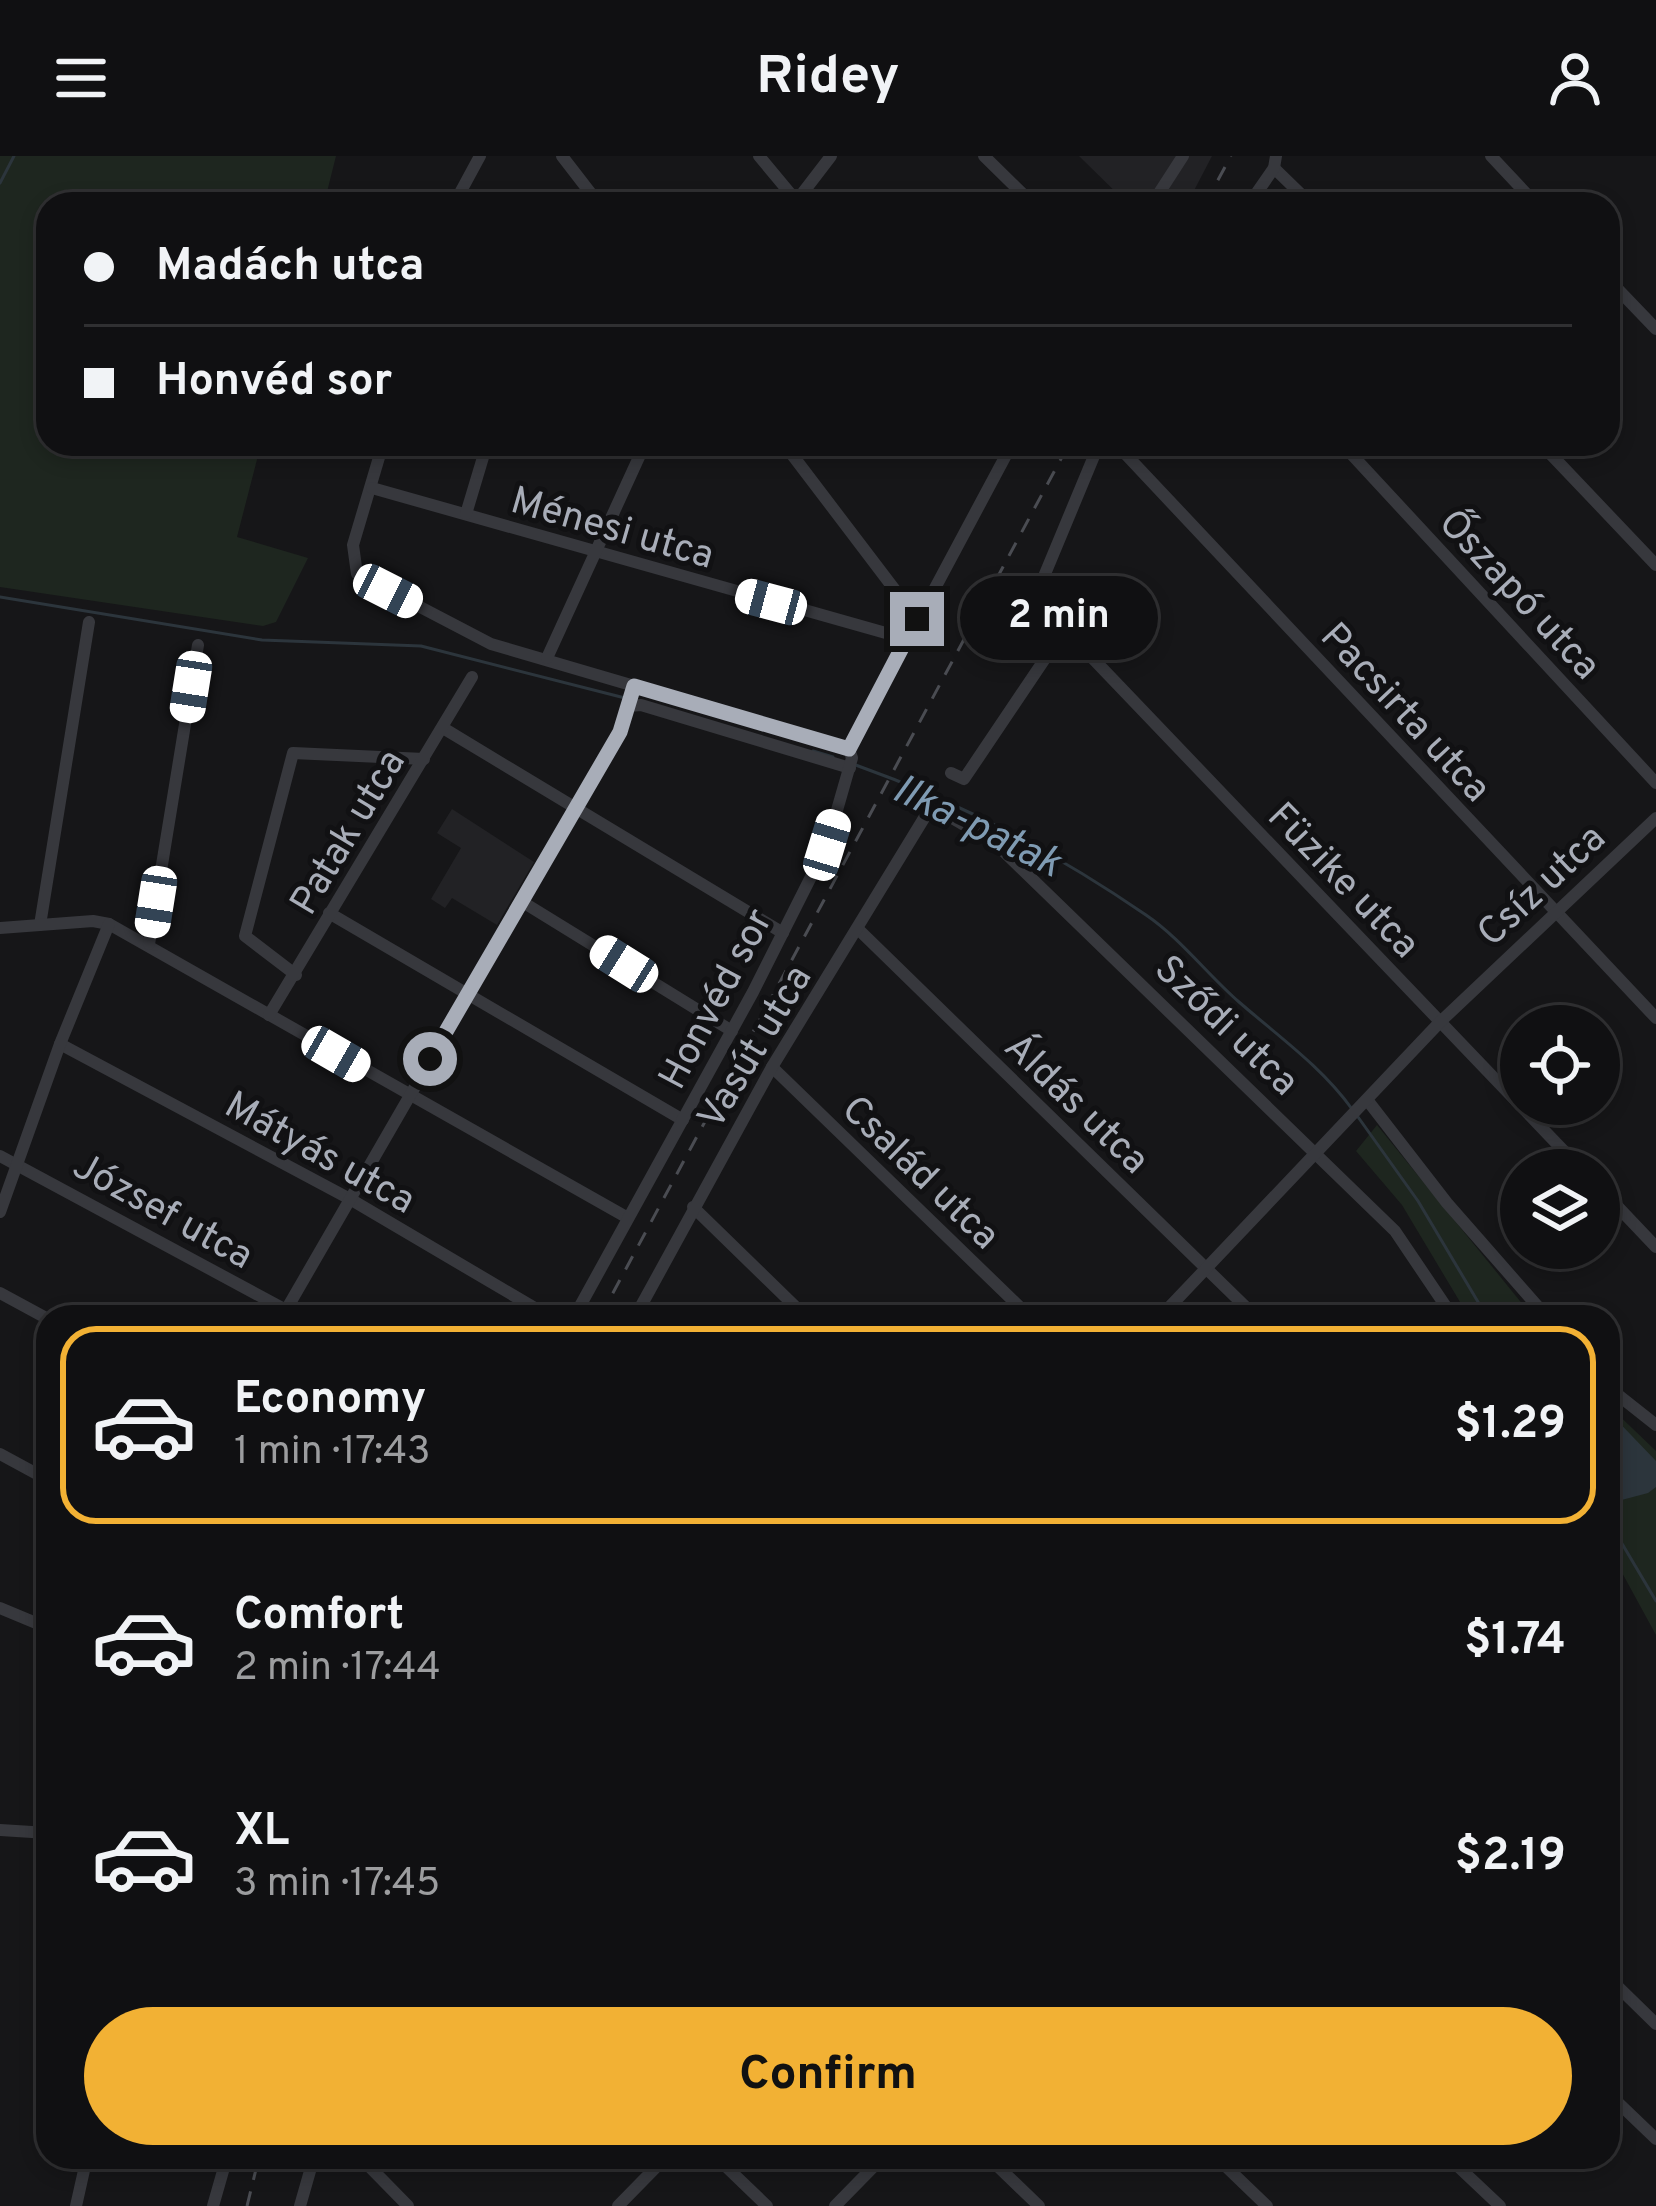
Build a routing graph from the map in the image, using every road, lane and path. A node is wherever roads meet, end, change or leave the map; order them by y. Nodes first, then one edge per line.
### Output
1 (480, 156) edge
2 (562, 156) edge
3 (759, 156) edge
4 (831, 156) edge
5 (984, 156) edge
6 (1183, 156) edge
7 (1490, 156) edge
8 (1275, 162) edge
9 (460, 192) edge
10 (590, 192) edge
11 (787, 192) edge
12 (804, 192) edge
13 (1021, 192) edge
14 (1160, 192) edge
15 (1256, 192) edge
16 (1301, 192) edge
17 (1524, 192) edge
18 (1620, 292) edge
19 (1656, 329) edge
20 (380, 456) edge
21 (484, 456) edge
22 (640, 456) edge
23 (793, 456) edge
24 (1005, 456) edge
25 (1094, 456) edge
26 (1127, 456) edge
27 (1353, 456) edge
28 (1552, 456) edge
29 (372, 488) junction
30 (466, 514) junction
31 (596, 554) junction
32 (1655, 563) edge
33 (917, 619) junction
34 (89, 622) dead end
35 (1065, 629) junction
36 (907, 639) junction
37 (198, 644) dead end
38 (547, 658) junction
39 (472, 677) dead end
40 (631, 697) junction
41 (443, 728) junction
42 (424, 759) junction
43 (850, 760) junction
44 (951, 773) dead end
45 (1656, 783) edge
46 (577, 807) junction
47 (929, 810) joint
48 (1656, 818) edge
49 (521, 901) junction
50 (1554, 911) junction
51 (329, 914) junction
52 (109, 924) junction
53 (40, 925) junction
54 (0, 928) edge
55 (859, 931) junction
56 (783, 933) junction
57 (149, 944) junction
58 (296, 975) junction
59 (466, 994) junction
60 (269, 1016) junction
61 (1656, 1018) edge
62 (1440, 1022) junction
63 (732, 1031) junction
64 (60, 1044) junction
65 (772, 1067) junction
66 (409, 1096) junction
67 (1364, 1104) junction
68 (682, 1120) junction
69 (1562, 1149) edge
70 (1317, 1151) junction
71 (0, 1156) edge
72 (19, 1164) junction
73 (350, 1198) junction
74 (693, 1207) junction
75 (1620, 1209) edge
76 (0, 1212) edge
77 (628, 1218) junction
78 (1656, 1247) edge
79 (1206, 1269) junction
80 (0, 1293) edge
81 (271, 1305) edge
82 (294, 1305) edge
83 (530, 1305) edge
84 (581, 1305) edge
85 (641, 1305) edge
86 (794, 1305) edge
87 (1018, 1305) edge
88 (1172, 1305) edge
89 (1244, 1305) edge
90 (1445, 1305) edge
91 (1537, 1305) edge
92 (36, 1312) edge
93 (1620, 1397) edge
94 (1656, 1426) edge
95 (0, 1454) edge
96 (36, 1474) edge
97 (0, 1608) edge
98 (36, 1623) edge
99 (0, 1830) edge
100 (36, 1833) edge
101 (1620, 1989) edge
102 (1656, 2024) edge
103 (1620, 2104) edge
104 (1656, 2139) edge
105 (84, 2169) edge
106 (223, 2169) edge
107 (311, 2169) edge
108 (371, 2169) edge
109 (655, 2169) edge
110 (728, 2169) edge
111 (871, 2169) edge
112 (1000, 2169) edge
113 (1228, 2169) edge
114 (1461, 2169) edge
115 (76, 2206) edge
116 (212, 2206) edge
117 (300, 2206) edge
118 (408, 2206) edge
119 (618, 2206) edge
120 (767, 2206) edge
121 (835, 2206) edge
122 (1039, 2206) edge
123 (1267, 2206) edge
124 (1500, 2206) edge

1 - 9 street
2 - 10 street
3 - 11 street
4 - 12 street
5 - 13 street
6 - 14 street
7 - 17 street
8 - 15 street
8 - 16 street
18 - 19 street
20 - 29 street
21 - 30 street
22 - 31 street
23 - 33 street
24 - 33 street, Honvéd sor
25 - 35 street, Füzike utca
26 - 50 street, Pacsirta utca
27 - 45 street, Őszapó utca
28 - 32 street
29 - 30 street, Ménesi utca
29 - 38 street
30 - 31 street, Ménesi utca
31 - 36 street, Ménesi utca
31 - 38 street
33 - 36 street, Honvéd sor
34 - 53 street
35 - 44 street
35 - 62 street, Füzike utca
36 - 43 street, Honvéd sor
37 - 57 street
38 - 40 street
39 - 41 street, Patak utca
40 - 43 street
40 - 43 street
40 - 46 street
41 - 42 street, Patak utca
41 - 46 street
42 - 51 street, Patak utca
42 - 58 street
43 - 56 street, Honvéd sor
46 - 49 street
46 - 56 street
47 - 55 street, Vasút utca
47 - 70 street, Sződi utca
48 - 50 street, Csíz utca
49 - 59 street
49 - 63 street
50 - 61 street, Pacsirta utca
50 - 62 street, Csíz utca
51 - 58 street, Patak utca
51 - 59 street
52 - 53 street
52 - 57 street
52 - 64 street
53 - 54 street
55 - 65 street, Vasút utca
55 - 79 street, Áldás utca
56 - 63 street, Honvéd sor
57 - 60 street
58 - 60 street, Patak utca
59 - 66 street
59 - 68 street
60 - 66 street
62 - 67 street, Csíz utca
62 - 69 street, Füzike utca
63 - 68 street, Honvéd sor
64 - 72 street
64 - 73 street, Mátyás utca
65 - 74 street, Vasút utca
65 - 87 street, Család utca
66 - 73 street
66 - 77 street
67 - 70 street, Csíz utca
67 - 91 street
68 - 77 street, Honvéd sor
70 - 79 street, Csíz utca
70 - 90 street, Sződi utca
71 - 72 street, József utca
72 - 76 street
72 - 81 street, József utca
73 - 82 street
73 - 83 street, Mátyás utca
74 - 85 street, Vasút utca
74 - 86 street
75 - 78 street
77 - 84 street, Honvéd sor
79 - 88 street, Csíz utca
79 - 89 street, Áldás utca
80 - 92 street
93 - 94 street
95 - 96 street
97 - 98 street
99 - 100 street
101 - 102 street
103 - 104 street
105 - 115 street
106 - 116 street
107 - 117 street
108 - 118 street
109 - 119 street
110 - 120 street
111 - 121 street
112 - 122 street
113 - 123 street
114 - 124 street

